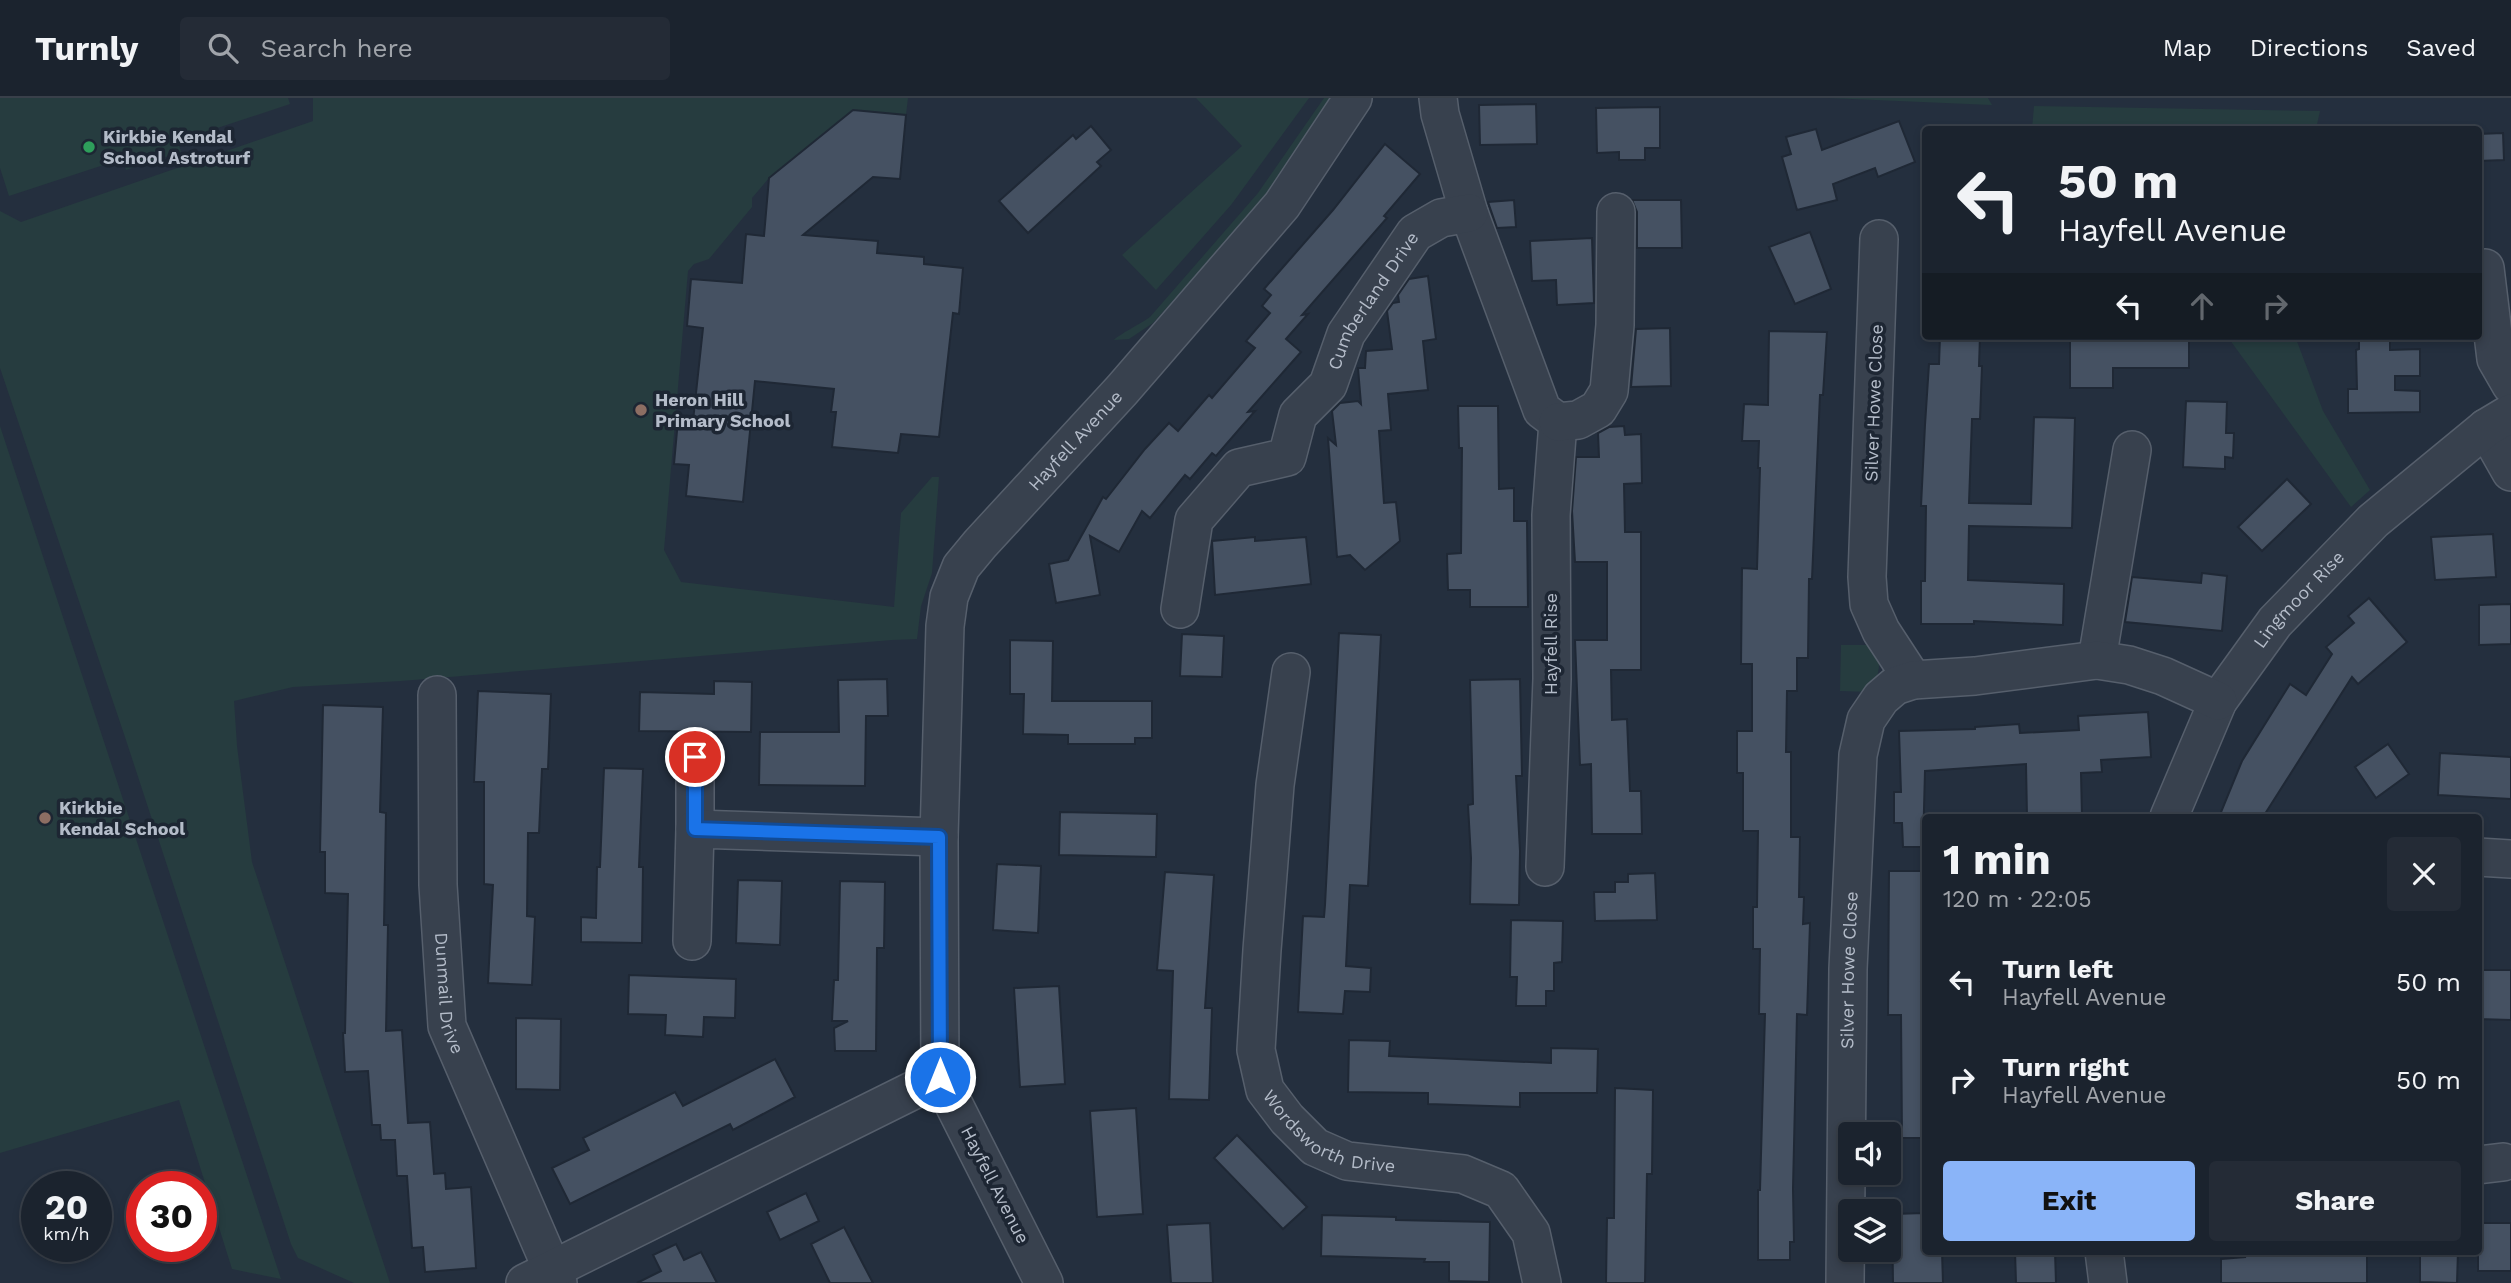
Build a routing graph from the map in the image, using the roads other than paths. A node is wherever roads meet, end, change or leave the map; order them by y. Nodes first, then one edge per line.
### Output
1 (1353, 98) edge
2 (1438, 98) edge
3 (1616, 212) dead end
4 (1469, 213) junction
5 (1879, 239) dead end
6 (2485, 268) dead end
7 (2511, 385) edge
8 (2498, 421) edge
9 (1558, 422) junction
10 (2132, 450) dead end
11 (2511, 472) edge
12 (1180, 609) dead end
13 (2097, 660) junction
14 (1291, 672) dead end
15 (1913, 680) junction
16 (437, 695) dead end
17 (2218, 701) junction
18 (695, 757) dead end
19 (2170, 814) edge
20 (695, 829) junction
21 (939, 837) junction
22 (2482, 858) edge
23 (2511, 859) edge
24 (1545, 867) dead end
25 (692, 942) dead end
26 (940, 1077) junction
27 (2104, 1255) edge
28 (545, 1279) edge
29 (1044, 1283) edge
30 (1542, 1283) edge
31 (1845, 1283) edge
32 (2108, 1283) edge

1 - 21 street, Hayfell Avenue
2 - 4 street
3 - 9 street
4 - 9 street
4 - 12 street, Cumberland Drive
5 - 15 street, Silver Howe Close
6 - 7 street
8 - 11 street, Lingmoor Rise
8 - 17 street, Lingmoor Rise
9 - 24 street, Hayfell Rise
10 - 13 street
13 - 15 street, Silver Howe Close
13 - 17 street, Silver Howe Close
14 - 30 street, Wordsworth Drive
15 - 31 street, Silver Howe Close
16 - 28 street, Dunmail Drive
17 - 19 street, Lingmoor Rise
18 - 20 street
20 - 21 street
20 - 25 street
21 - 26 street, Hayfell Avenue
22 - 23 street
26 - 28 street, Dunmail Drive
26 - 29 street, Hayfell Avenue
27 - 32 street

